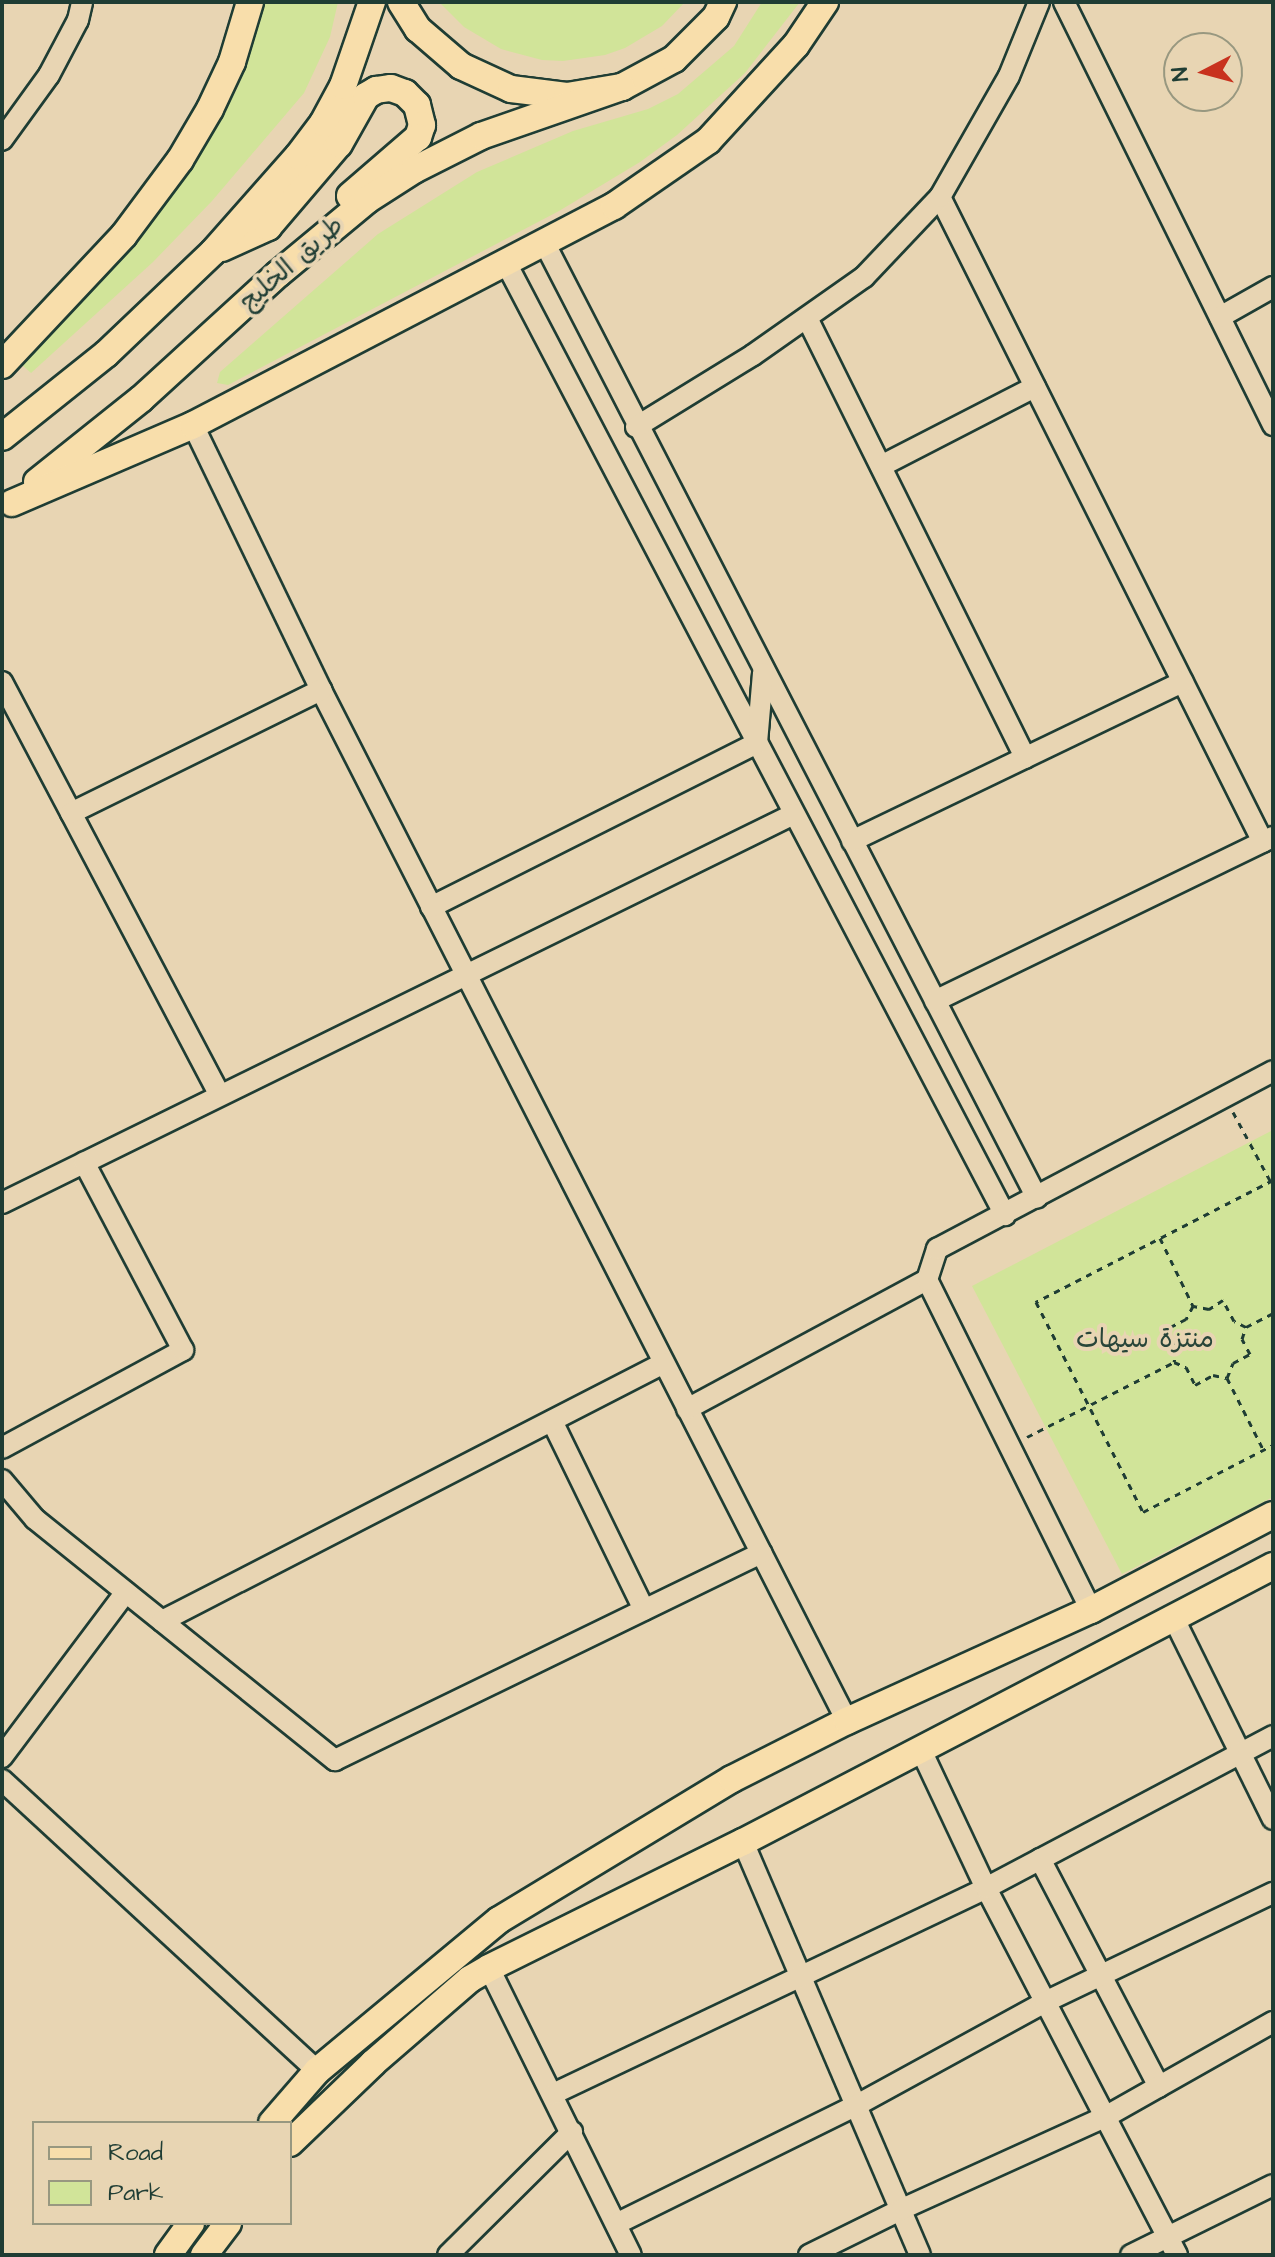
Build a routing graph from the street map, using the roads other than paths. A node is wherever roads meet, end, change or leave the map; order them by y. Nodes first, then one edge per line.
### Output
1 (82, 2) edge
2 (250, 2) edge
3 (372, 2) edge
4 (401, 2) edge
5 (723, 2) edge
6 (825, 2) edge
7 (1039, 2) edge
8 (1064, 2) edge
9 (622, 87) junction
10 (2, 140) edge
11 (940, 197) junction
12 (545, 244) junction
13 (213, 252) junction
14 (506, 263) junction
15 (1273, 287) edge
16 (251, 299) junction
17 (1220, 317) junction
18 (807, 318) junction
19 (2, 365) edge
20 (1035, 387) junction
21 (193, 425) junction
22 (1273, 425) edge
23 (636, 427) junction
24 (2, 437) edge
25 (881, 466) junction
26 (7, 505) edge
27 (764, 671) junction
28 (2, 682) edge
29 (1183, 682) junction
30 (321, 690) junction
31 (757, 743) junction
32 (1025, 758) junction
33 (71, 813) junction
34 (794, 814) junction
35 (1268, 840) edge
36 (852, 841) junction
37 (431, 907) junction
38 (466, 976) junction
39 (935, 1001) junction
40 (1273, 1071) edge
41 (219, 1094) junction
42 (84, 1162) junction
43 (1037, 1198) junction
44 (2, 1203) edge
45 (1005, 1215) junction
46 (927, 1280) junction
47 (664, 1363) junction
48 (687, 1409) junction
49 (552, 1421) junction
50 (2, 1448) edge
51 (2, 1480) edge
52 (1273, 1515) edge
53 (761, 1553) junction
54 (1273, 1566) edge
55 (126, 1592) junction
56 (644, 1610) junction
57 (1091, 1610) junction
58 (1174, 1619) junction
59 (162, 1621) junction
60 (847, 1721) junction
61 (1273, 1736) edge
62 (920, 1748) junction
63 (1240, 1754) junction
64 (2, 1757) edge
65 (2, 1780) edge
66 (1273, 1819) edge
67 (743, 1842) junction
68 (1040, 1859) junction
69 (986, 1888) junction
70 (1273, 1893) edge
71 (489, 1968) junction
72 (800, 1975) junction
73 (1100, 1976) junction
74 (1045, 2002) junction
75 (1273, 2022) edge
76 (317, 2071) junction
77 (1159, 2087) junction
78 (553, 2094) junction
79 (857, 2105) junction
80 (1105, 2117) junction
81 (274, 2121) edge
82 (572, 2132) junction
83 (292, 2141) edge
84 (1273, 2185) edge
85 (902, 2209) junction
86 (618, 2223) junction
87 (190, 2225) edge
88 (226, 2225) edge
89 (1172, 2246) edge
90 (456, 2251) edge
91 (168, 2255) edge
92 (204, 2255) edge
93 (631, 2255) edge
94 (809, 2255) edge
95 (920, 2255) edge
96 (1131, 2255) edge

1 - 10 street
2 - 19 main road
3 - 13 main road
4 - 9 main road
5 - 9 main road
6 - 12 main road
7 - 11 street
8 - 17 street
9 - 16 main road, طريق الخليج
11 - 18 street
11 - 20 street
12 - 14 main road
12 - 23 street
13 - 16 main road
13 - 24 main road
14 - 21 main road
14 - 31 street
15 - 17 street
16 - 26 main road, طريق الخليج
17 - 22 street
18 - 23 street
18 - 25 street
20 - 25 street
20 - 29 street
21 - 26 main road
21 - 30 street
23 - 27 street
25 - 32 street
27 - 31 street
27 - 36 street
28 - 33 street
29 - 32 street
29 - 35 street
30 - 33 street
30 - 37 street
31 - 34 street
31 - 37 street
32 - 36 street
33 - 41 street
34 - 38 street
34 - 45 street
35 - 39 street
36 - 39 street
37 - 38 street
38 - 41 street
38 - 47 street
39 - 43 street
40 - 43 street
41 - 42 street
42 - 44 street
42 - 50 street
43 - 45 street
45 - 46 street
46 - 48 street
46 - 57 street
47 - 48 street
47 - 49 street
48 - 53 street
49 - 56 street
49 - 59 street
51 - 55 street
52 - 57 main road
53 - 56 street
53 - 60 street
54 - 58 main road
55 - 59 street
55 - 64 street
56 - 59 street
57 - 60 main road
58 - 62 main road
58 - 63 street
60 - 76 main road
61 - 63 street
62 - 67 main road
62 - 69 street
63 - 66 street
63 - 68 street
65 - 76 street
67 - 71 main road
67 - 72 street
68 - 69 street
68 - 73 street
69 - 72 street
69 - 74 street
70 - 73 street
71 - 78 street
71 - 83 main road
72 - 78 street
72 - 79 street
73 - 74 street
73 - 77 street
74 - 79 street
74 - 80 street
75 - 77 street
76 - 81 main road
77 - 80 street
78 - 82 street
79 - 85 street
79 - 86 street
80 - 85 street
80 - 89 street
82 - 86 street
82 - 90 street
84 - 89 street
85 - 94 street
85 - 95 street
86 - 93 street
87 - 91 main road
88 - 92 main road
89 - 96 street

